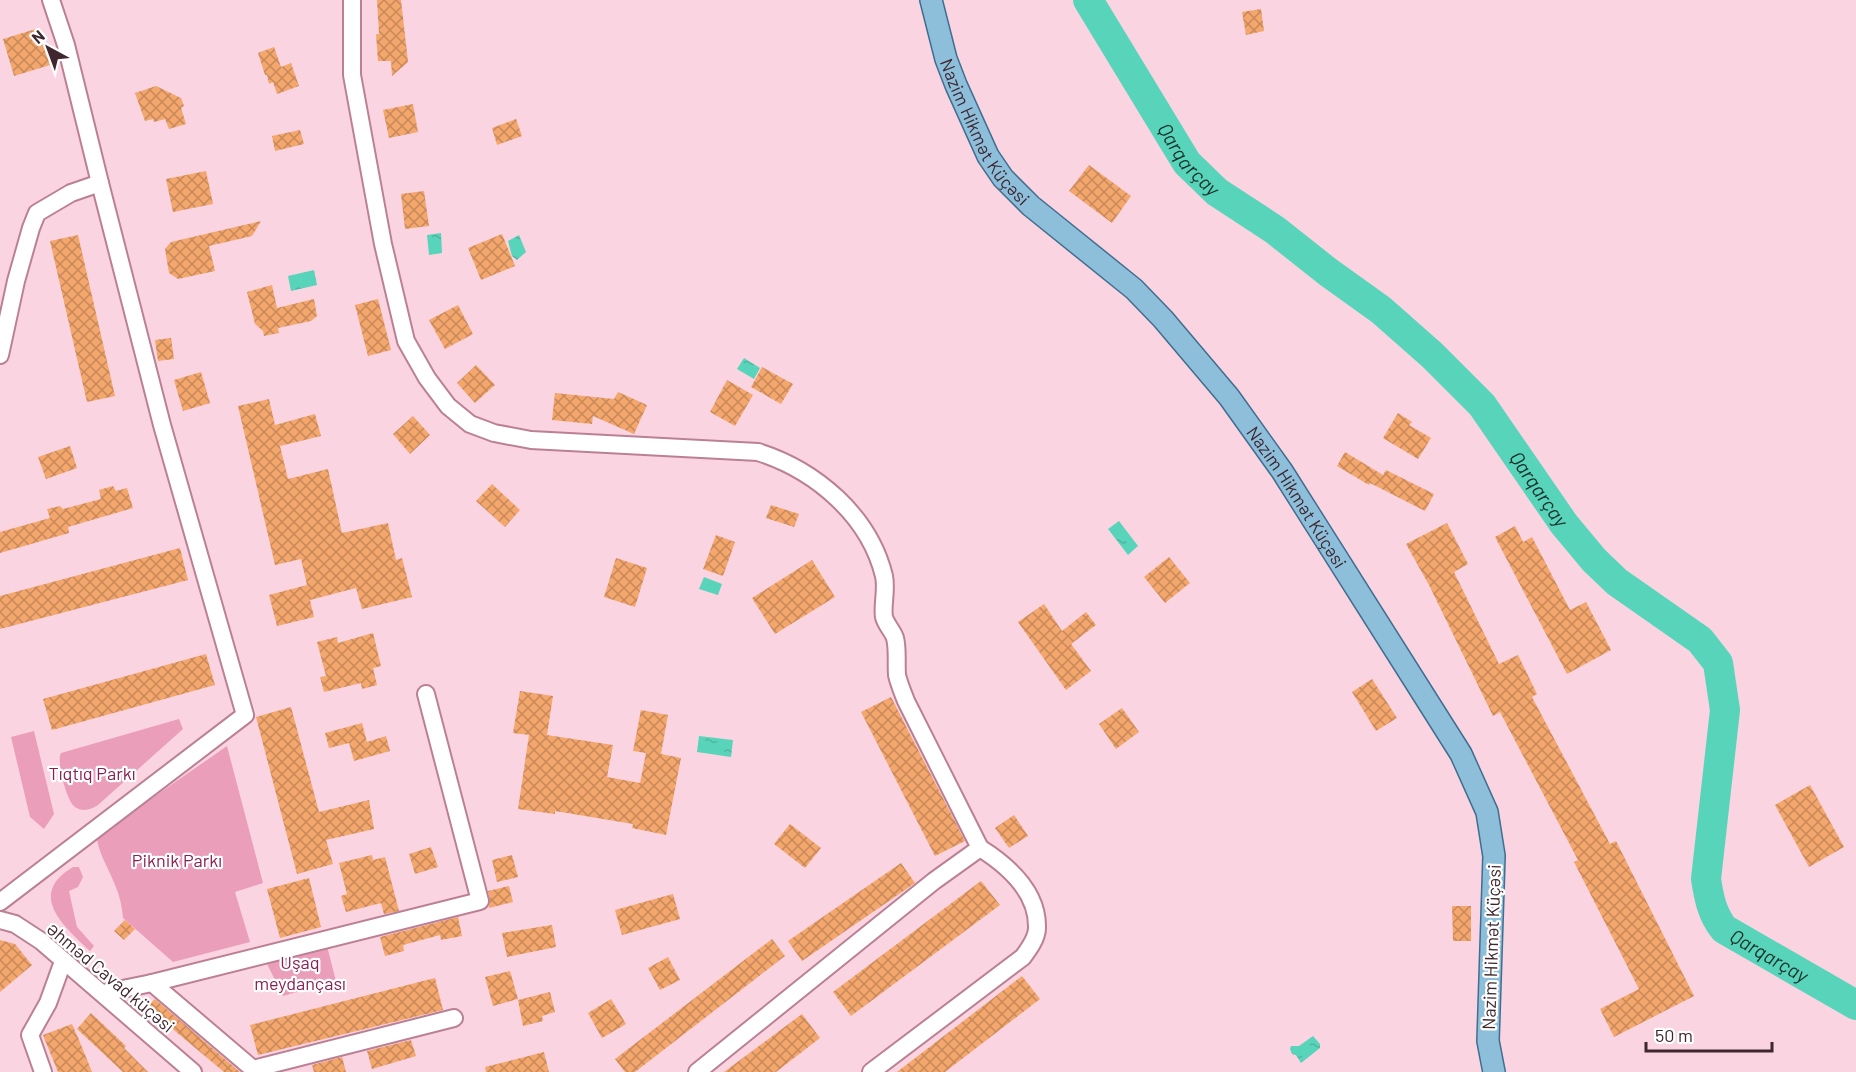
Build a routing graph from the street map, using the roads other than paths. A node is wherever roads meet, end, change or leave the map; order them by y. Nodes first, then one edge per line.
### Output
1 (51, 0) edge
2 (351, 0) edge
3 (931, 0) edge
4 (100, 183) junction
5 (0, 355) edge
6 (426, 694) dead end
7 (980, 848) junction
8 (0, 902) edge
9 (0, 920) edge
10 (61, 967) dead end
11 (152, 983) junction
12 (103, 993) junction
13 (454, 1018) dead end
14 (43, 1072) edge
15 (193, 1072) edge
16 (697, 1072) edge
17 (871, 1072) edge
18 (1494, 1072) edge

1 - 4 street
2 - 7 street
3 - 18 main road, Nazim Hikmət Küçəsi
4 - 5 street
4 - 8 street
6 - 11 street
7 - 16 street
7 - 17 street
9 - 12 street, Əhməd Cavad küçəsi
10 - 14 street
11 - 12 street
11 - 13 street
12 - 15 street, Əhməd Cavad küçəsi

